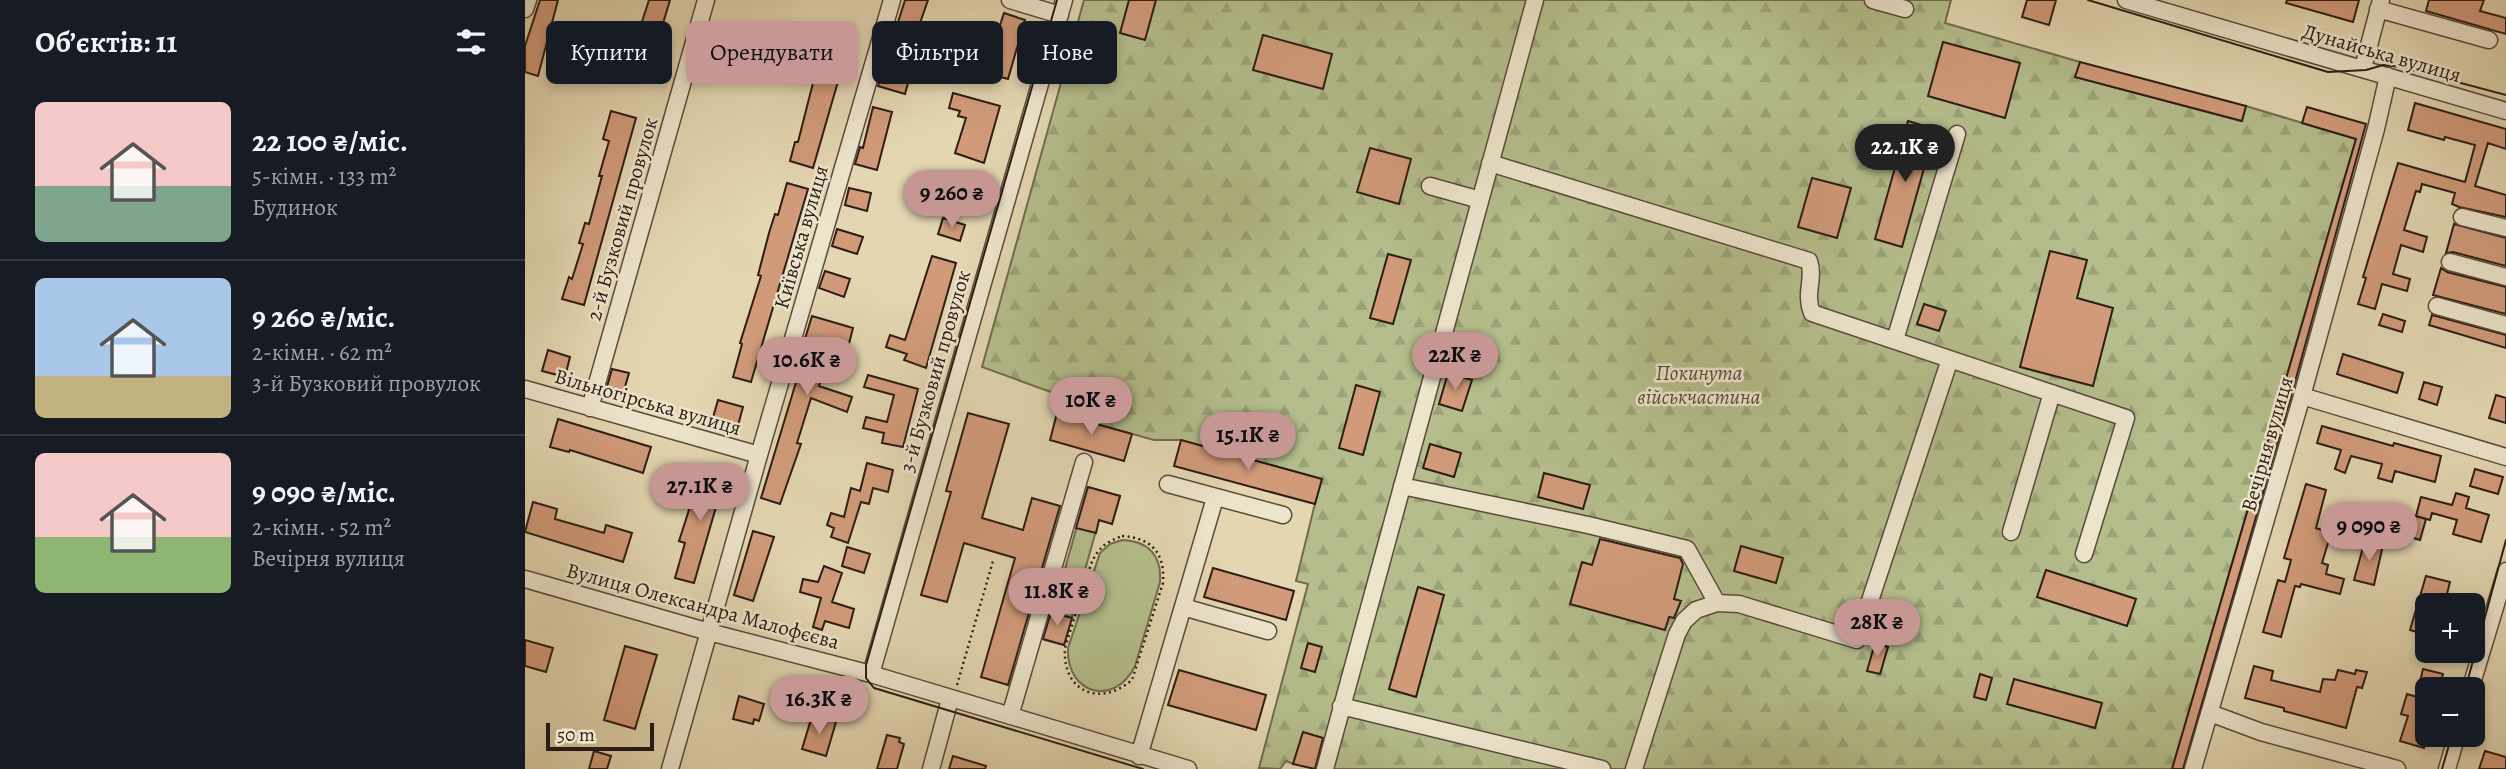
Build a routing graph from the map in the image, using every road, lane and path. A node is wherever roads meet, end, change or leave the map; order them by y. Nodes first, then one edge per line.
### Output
1 (528, 0) edge
2 (706, 0) edge
3 (892, 0) edge
4 (1010, 0) edge
5 (1535, 0) edge
6 (1873, 0) edge
7 (2126, 0) edge
8 (2380, 5) edge
9 (1062, 8) edge
10 (525, 9) edge
11 (1905, 9) dead end
12 (2489, 40) dead end
13 (2363, 68) junction
14 (2388, 76) junction
15 (2506, 111) edge
16 (1957, 134) dead end
17 (1490, 163) junction
18 (1430, 186) dead end
19 (1480, 200) junction
20 (2462, 217) dead end
21 (2506, 228) edge
22 (2450, 262) dead end
23 (2506, 277) edge
24 (2437, 306) dead end
25 (2506, 325) edge
26 (1895, 340) junction
27 (1950, 359) junction
28 (525, 389) edge
29 (2052, 393) junction
30 (2302, 396) junction
31 (590, 408) junction
32 (759, 455) junction
33 (2506, 457) edge
34 (1084, 462) dead end
35 (1168, 484) dead end
36 (1402, 486) junction
37 (1215, 498) junction
38 (1283, 515) dead end
39 (2011, 532) dead end
40 (2084, 554) dead end
41 (993, 561) dead end
42 (2506, 571) edge
43 (525, 579) edge
44 (1717, 603) junction
45 (1183, 607) junction
46 (2499, 620) edge
47 (1268, 631) dead end
48 (709, 632) junction
49 (1138, 667) joint
50 (871, 674) junction
51 (2475, 677) edge
52 (950, 699) junction
53 (1341, 706) junction
54 (2210, 713) junction
55 (1010, 716) junction
56 (2453, 747) edge
57 (1139, 756) junction
58 (2195, 768) edge
59 (670, 769) edge
60 (931, 769) edge
61 (1188, 769) edge
62 (1325, 769) edge
63 (1602, 769) edge
64 (1634, 769) edge
65 (2397, 769) edge
66 (2447, 769) edge

1 - 10 street
2 - 31 street, 2-й Бузковий провулок
3 - 32 street, Київська вулиця
4 - 9 street
5 - 17 street
6 - 11 street
7 - 13 street, Дунайська вулиця
8 - 12 street
8 - 13 street
9 - 50 street, 3-й Бузковий провулок
13 - 14 street, Дунайська вулиця
14 - 15 street, Дунайська вулиця
14 - 30 street, Вечірня вулиця
16 - 26 street
17 - 19 street
17 - 26 street
18 - 19 street
19 - 36 street
20 - 21 street
22 - 23 street
24 - 25 street
26 - 27 street
27 - 29 street
27 - 44 street
28 - 31 street, Вільногірська вулиця
29 - 39 street
29 - 40 street
30 - 33 street
30 - 54 street, Вечірня вулиця
31 - 32 street, Вільногірська вулиця
32 - 48 street, Київська вулиця
34 - 55 street
35 - 37 street
36 - 44 street
36 - 53 street
37 - 38 street
37 - 45 street
41 - 52 path
42 - 46 street
43 - 48 street, Вулиця Олександра Малофєєва
44 - 64 street
45 - 47 street
45 - 57 street
46 - 51 street
48 - 50 street, Вулиця Олександра Малофєєва
48 - 59 street, Київська вулиця
49 - 49 path
50 - 52 street
52 - 55 street
52 - 60 street
53 - 62 street
53 - 63 street
54 - 58 street, Вечірня вулиця
54 - 65 street
55 - 57 street
56 - 66 street
57 - 61 street

